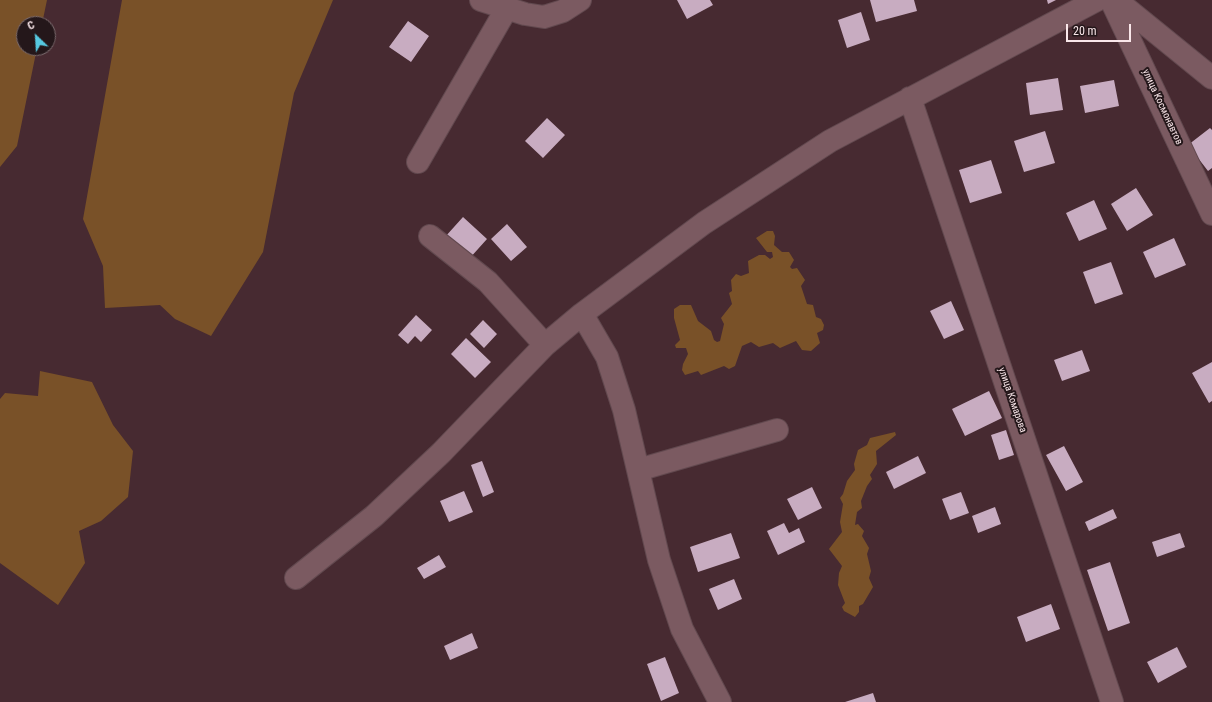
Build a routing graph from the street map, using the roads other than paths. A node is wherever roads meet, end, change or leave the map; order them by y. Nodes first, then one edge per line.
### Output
1 (481, 0) edge
2 (580, 0) edge
3 (1097, 0) edge
4 (1111, 0) edge
5 (1116, 0) edge
6 (506, 8) junction
7 (1212, 78) edge
8 (910, 98) junction
9 (418, 162) dead end
10 (1212, 214) edge
11 (430, 236) dead end
12 (582, 314) junction
13 (545, 344) junction
14 (777, 430) dead end
15 (638, 470) junction
16 (296, 578) dead end
17 (720, 702) edge
18 (1112, 702) edge

1 - 6 street
2 - 6 street
3 - 8 street
4 - 10 street, улица Космонавтов
5 - 7 street
6 - 9 street
8 - 12 street
8 - 18 street, улица Комарова
11 - 13 street
12 - 13 street
12 - 15 street
13 - 16 street
14 - 15 street
15 - 17 street

